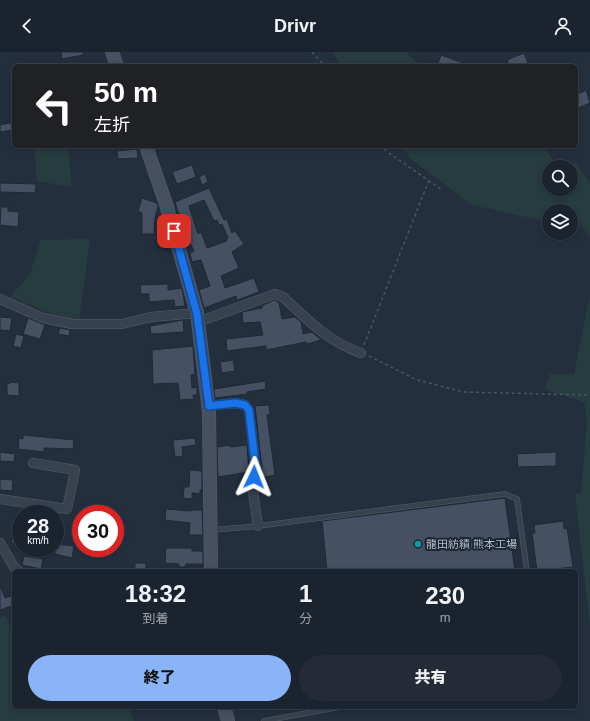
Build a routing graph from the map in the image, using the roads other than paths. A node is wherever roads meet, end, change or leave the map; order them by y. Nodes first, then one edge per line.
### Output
1 (112, 52) edge
2 (116, 64) edge
3 (147, 148) edge
4 (0, 299) edge
5 (198, 318) junction
6 (361, 353) road end
7 (209, 406) junction
8 (33, 463) dead end
9 (0, 500) edge
10 (258, 526) junction
11 (210, 530) junction
12 (0, 543) edge
13 (16, 569) edge
14 (210, 569) edge
15 (527, 569) edge
16 (225, 709) edge
17 (329, 709) edge
18 (228, 721) edge
19 (264, 721) edge

1 - 2 street
3 - 5 street
4 - 5 street
5 - 6 street
5 - 7 street
7 - 10 street
7 - 11 street
8 - 9 street
10 - 11 lane
10 - 15 lane
11 - 14 street
12 - 13 street
16 - 18 street
17 - 19 lane

